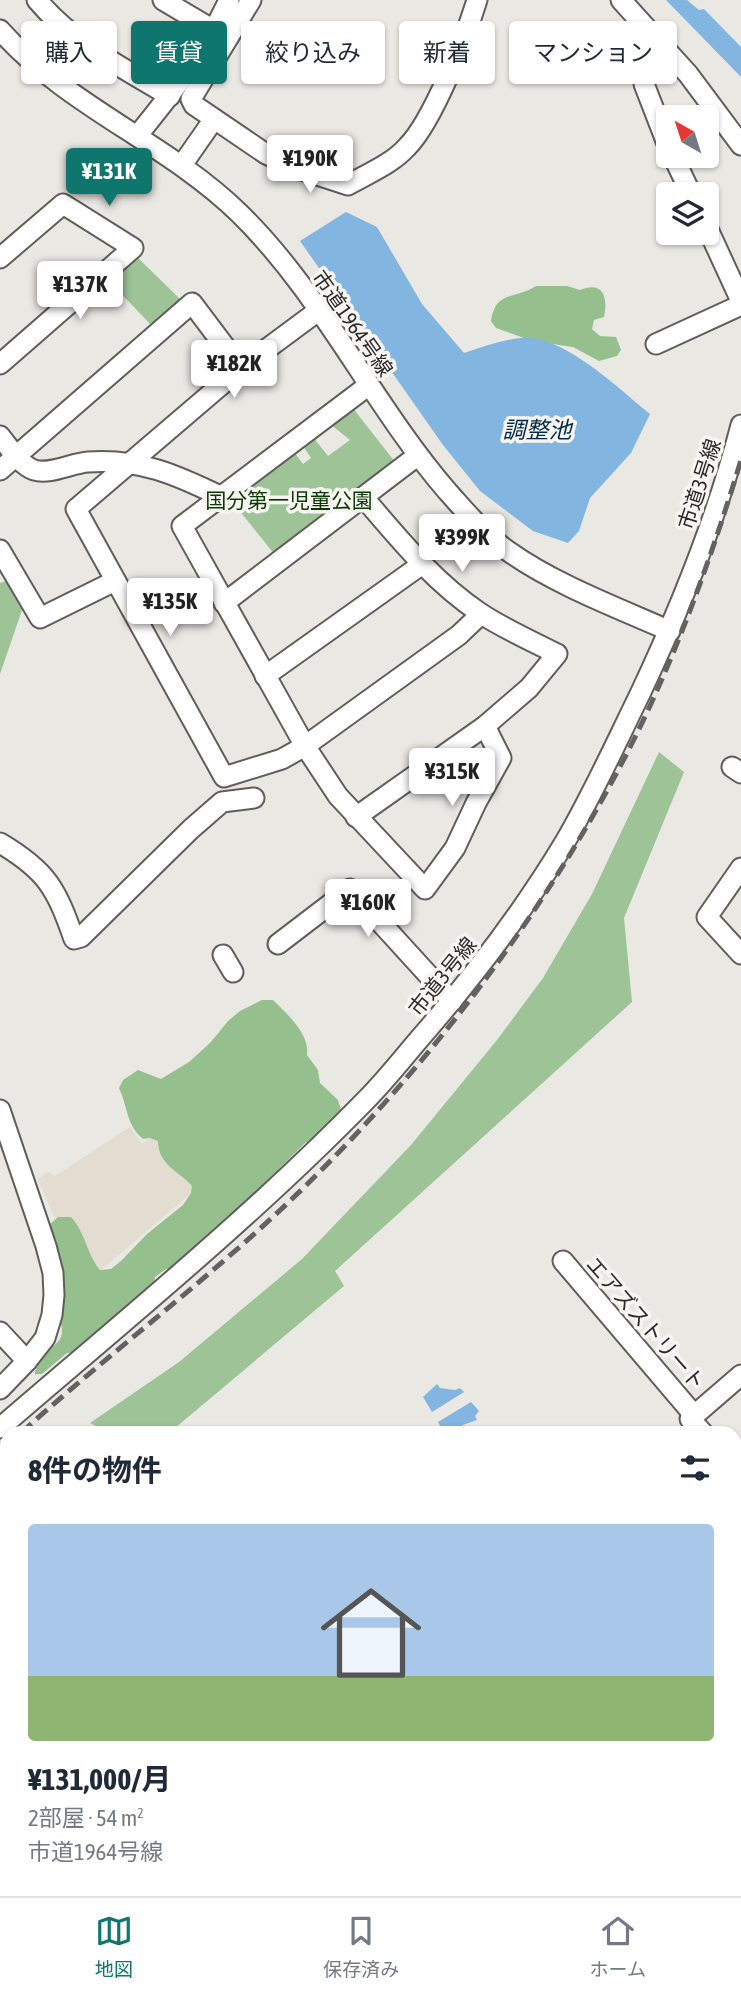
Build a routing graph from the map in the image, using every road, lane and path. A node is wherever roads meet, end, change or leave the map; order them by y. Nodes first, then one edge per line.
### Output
1 (37, 0) edge
2 (163, 0) edge
3 (229, 0) edge
4 (251, 0) edge
5 (477, 0) edge
6 (621, 0) edge
7 (198, 21) edge
8 (220, 21) edge
9 (640, 21) edge
10 (0, 30) edge
11 (677, 61) edge
12 (178, 84) edge
13 (643, 84) edge
14 (170, 96) junction
15 (656, 116) edge
16 (214, 119) junction
17 (137, 136) junction
18 (741, 145) edge
19 (182, 165) junction
20 (715, 245) edge
21 (0, 258) edge
22 (741, 303) edge
23 (318, 311) junction
24 (656, 344) dead end
25 (0, 364) edge
26 (241, 368) junction
27 (369, 385) junction
28 (741, 425) edge
29 (0, 436) edge
30 (17, 456) junction
31 (417, 456) junction
32 (131, 463) junction
33 (0, 471) edge
34 (222, 497) junction
35 (364, 498) junction
36 (0, 550) edge
37 (421, 565) junction
38 (115, 581) junction
39 (224, 603) junction
40 (481, 614) junction
41 (670, 631) junction
42 (265, 676) junction
43 (485, 726) junction
44 (305, 746) junction
45 (254, 798) dead end
46 (356, 817) junction
47 (0, 843) edge
48 (741, 868) edge
49 (278, 944) dead end
50 (741, 954) edge
51 (452, 1001) junction
52 (0, 1110) edge
53 (563, 1261) dead end
54 (0, 1332) edge
55 (27, 1362) junction
56 (741, 1375) edge
57 (0, 1389) edge
58 (694, 1415) junction
59 (2, 1426) edge
60 (696, 1426) edge

1 - 14 street
2 - 7 street
3 - 8 street
4 - 16 street
5 - 16 street
6 - 9 street
10 - 17 street, 市道1964号線
11 - 18 street
12 - 14 street
13 - 15 street
14 - 17 street
16 - 19 street
17 - 19 street, 市道1964号線
19 - 23 street, 市道1964号線
20 - 22 street
21 - 25 street
22 - 24 street
23 - 26 street
23 - 27 street, 市道1964号線
26 - 30 street
26 - 32 street
27 - 31 street, 市道1964号線
27 - 34 street
28 - 41 street, 市道3号線
29 - 30 street
30 - 32 street
30 - 33 street
31 - 35 street
31 - 41 street, 市道1964号線
32 - 34 street
32 - 38 street
34 - 39 street
35 - 37 street
35 - 39 street
36 - 38 street
37 - 40 street
37 - 42 street
38 - 44 street
39 - 42 street
40 - 43 street
40 - 44 street
41 - 51 street, 市道3号線
42 - 44 street
43 - 46 street
43 - 46 street
44 - 46 street
45 - 47 street
48 - 50 street
49 - 51 street
51 - 59 street, 市道3号線
52 - 55 street
53 - 58 street, エアズストリート
54 - 55 street
55 - 57 street
56 - 58 street
58 - 60 street, エアズストリート

